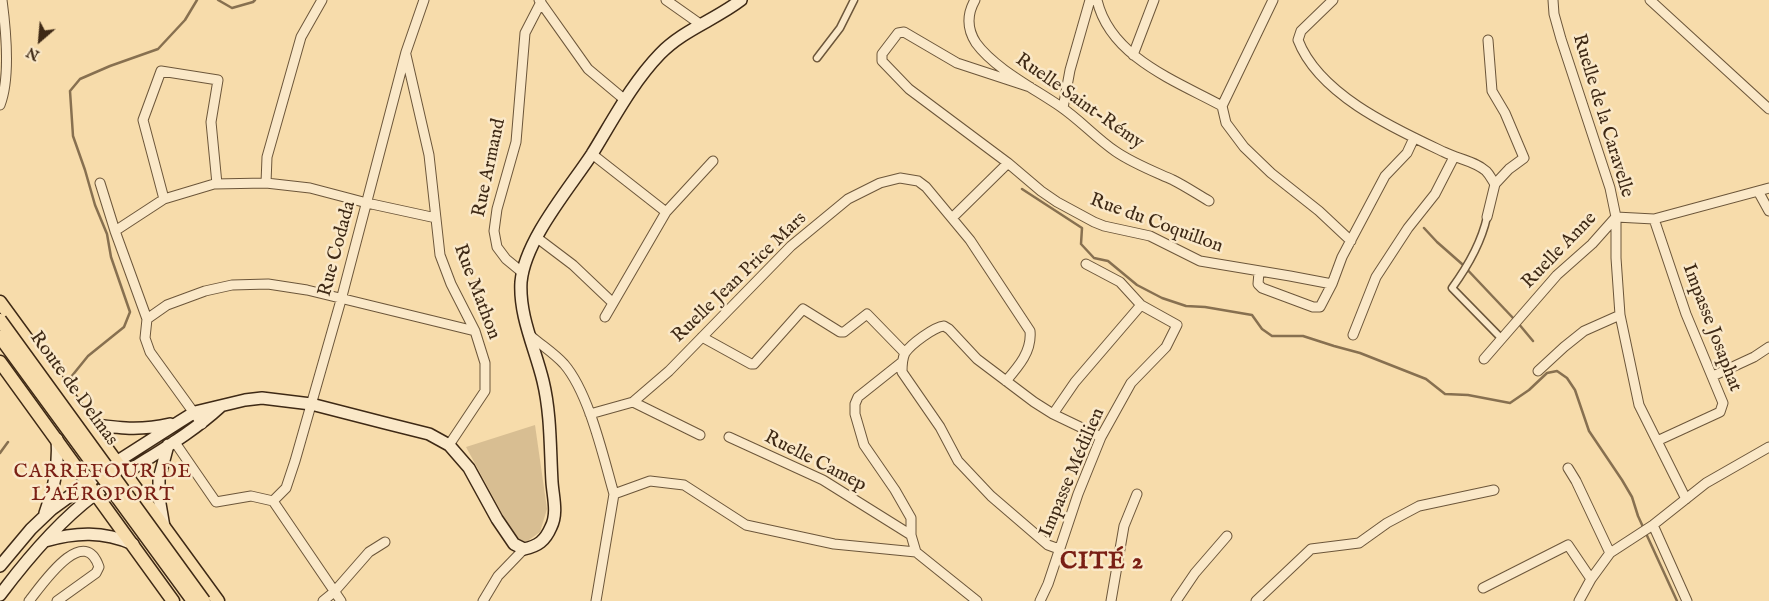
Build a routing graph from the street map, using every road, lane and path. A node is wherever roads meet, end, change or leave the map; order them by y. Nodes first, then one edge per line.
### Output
1 (2, 0) edge
2 (322, 0) edge
3 (424, 0) edge
4 (666, 0) edge
5 (741, 0) edge
6 (854, 0) edge
7 (975, 0) edge
8 (1090, 0) edge
9 (1096, 0) edge
10 (1154, 0) edge
11 (1273, 0) edge
12 (1333, 0) edge
13 (1553, 0) edge
14 (1650, 0) edge
15 (540, 1) edge
16 (700, 24) junction
17 (1488, 40) dead end
18 (406, 52) junction
19 (1133, 55) junction
20 (817, 58) dead end
21 (1030, 87) junction
22 (625, 100) junction
23 (0, 105) edge
24 (1222, 106) junction
25 (1062, 108) junction
26 (1769, 109) edge
27 (1414, 138) junction
28 (592, 154) junction
29 (1454, 157) junction
30 (713, 161) dead end
31 (1008, 163) junction
32 (100, 183) dead end
33 (266, 183) junction
34 (217, 184) junction
35 (1495, 184) junction
36 (1769, 188) edge
37 (1758, 191) junction
38 (164, 199) junction
39 (1209, 201) dead end
40 (367, 203) junction
41 (1769, 211) edge
42 (666, 212) junction
43 (1487, 217) joint
44 (1616, 217) junction
45 (436, 218) junction
46 (952, 218) junction
47 (1654, 219) junction
48 (115, 231) junction
49 (536, 237) junction
50 (1351, 241) junction
51 (1086, 264) dead end
52 (1259, 272) junction
53 (523, 273) junction
54 (1332, 284) junction
55 (341, 300) junction
56 (0, 302) edge
57 (613, 303) junction
58 (1141, 305) junction
59 (1620, 315) junction
60 (605, 317) dead end
61 (147, 319) junction
62 (0, 320) edge
63 (475, 331) junction
64 (1353, 335) dead end
65 (530, 336) junction
66 (0, 337) edge
67 (702, 337) junction
68 (1502, 338) junction
69 (1769, 347) edge
70 (903, 358) junction
71 (1484, 358) dead end
72 (0, 362) edge
73 (1538, 371) dead end
74 (1713, 376) junction
75 (1006, 381) junction
76 (633, 402) junction
77 (311, 404) junction
78 (221, 406) junction
79 (590, 414) junction
80 (1053, 414) junction
81 (187, 417) junction
82 (88, 424) junction
83 (202, 424) junction
84 (700, 435) dead end
85 (1101, 437) junction
86 (729, 438) dead end
87 (57, 439) junction
88 (1657, 441) junction
89 (171, 443) junction
90 (449, 445) junction
91 (1769, 447) edge
92 (116, 463) junction
93 (1568, 468) dead end
94 (127, 472) junction
95 (84, 485) junction
96 (1494, 490) dead end
97 (96, 494) junction
98 (614, 494) junction
99 (1137, 494) dead end
100 (1686, 499) junction
101 (273, 501) junction
102 (44, 516) junction
103 (165, 529) junction
104 (1648, 529) junction
105 (911, 535) junction
106 (1227, 536) dead end
107 (45, 541) junction
108 (385, 542) dead end
109 (133, 544) junction
110 (524, 549) junction
111 (1059, 549) junction
112 (916, 552) junction
113 (1610, 553) junction
114 (0, 566) edge
115 (1591, 579) junction
116 (1483, 588) dead end
117 (334, 592) junction
118 (0, 595) edge
119 (485, 600) edge
120 (29, 601) edge
121 (57, 601) edge
122 (173, 601) edge
123 (193, 601) edge
124 (204, 601) edge
125 (218, 601) edge
126 (323, 601) edge
127 (341, 601) edge
128 (596, 601) edge
129 (977, 601) edge
130 (1040, 601) edge
131 (1110, 601) edge
132 (1176, 601) edge
133 (1256, 601) edge
134 (1579, 601) edge
135 (1687, 601) edge

1 - 23 street
2 - 33 street
3 - 18 street, Rue Codada
4 - 16 street
5 - 16 main road
6 - 20 street
7 - 21 street, Ruelle Saint-Rémy
8 - 25 street
9 - 19 street
10 - 19 street
11 - 24 street
12 - 27 street
13 - 44 street, Ruelle de la Caravelle
14 - 26 street
15 - 22 street
15 - 53 street, Rue Armand
16 - 22 main road
17 - 35 street
18 - 40 street, Rue Codada
18 - 45 street, Rue Mathon
19 - 24 street
21 - 25 street, Ruelle Saint-Rémy
21 - 31 street, Rue du Coquillon
22 - 28 main road
24 - 50 street
25 - 39 street, Ruelle Saint-Rémy
27 - 29 street
27 - 50 street
28 - 42 street
28 - 49 main road
29 - 35 street
29 - 64 street
30 - 42 street
31 - 46 street
31 - 52 street, Rue du Coquillon
32 - 48 street
33 - 34 street
33 - 40 street
34 - 38 street
34 - 38 street
35 - 43 street
36 - 37 street, Ruelle Anne
37 - 41 street
37 - 47 street, Ruelle Anne
38 - 48 street
40 - 45 street
40 - 55 street, Rue Codada
42 - 57 street
43 - 68 street
44 - 47 street, Ruelle Anne
44 - 59 street, Ruelle de la Caravelle
44 - 68 street, Ruelle Anne
45 - 63 street, Rue Mathon
46 - 67 street, Ruelle Jean Price Mars
46 - 75 street
47 - 74 street, Impasse Josaphat
48 - 61 street
49 - 53 main road
49 - 57 street
50 - 54 street
51 - 58 street
52 - 54 street, Rue du Coquillon
52 - 54 street
53 - 65 main road
55 - 61 street
55 - 63 street
55 - 77 street, Rue Codada
56 - 82 main road
57 - 60 street
58 - 80 street
58 - 85 street, Impasse Médilien
59 - 73 street
59 - 88 street, Ruelle de la Caravelle
61 - 81 street
62 - 124 main road, Route de Delmas, bridge
63 - 90 street, Rue Mathon
65 - 79 street
65 - 110 main road
66 - 123 main road, Route de Delmas, bridge
67 - 70 street
67 - 76 street, Ruelle Jean Price Mars
68 - 71 street, Ruelle Anne
69 - 74 street
70 - 75 street
70 - 105 street
70 - 111 street
72 - 87 main road
74 - 88 street, Impasse Josaphat
75 - 80 street
76 - 79 street, Ruelle Jean Price Mars
76 - 84 street
77 - 78 main road
77 - 90 main road
77 - 101 street, Rue Codada
78 - 81 main road
78 - 83 main road
79 - 98 street
80 - 85 street
81 - 82 main road
81 - 83 street
81 - 92 main road
82 - 92 main road
83 - 89 main road
85 - 111 street, Impasse Médilien
86 - 105 street, Ruelle Camep
87 - 95 main road
87 - 102 main road
88 - 100 street, Ruelle de la Caravelle
89 - 94 main road
89 - 101 street
89 - 103 main road
90 - 110 main road
91 - 100 street
92 - 94 main road
92 - 95 main road
93 - 113 street
94 - 97 main road
94 - 103 main road
95 - 97 main road
95 - 102 main road
96 - 133 street
97 - 107 main road
97 - 109 main road
98 - 112 street
98 - 128 street
99 - 131 street
100 - 104 street
101 - 117 street
102 - 114 main road
103 - 125 main road
104 - 113 street
104 - 135 street
105 - 112 street
106 - 132 street
107 - 109 main road
107 - 118 main road
108 - 117 street
109 - 122 main road
110 - 119 street
111 - 130 street, Impasse Médilien
112 - 129 street
113 - 115 street
115 - 116 street
115 - 134 street
117 - 126 street
117 - 127 street
120 - 121 street

